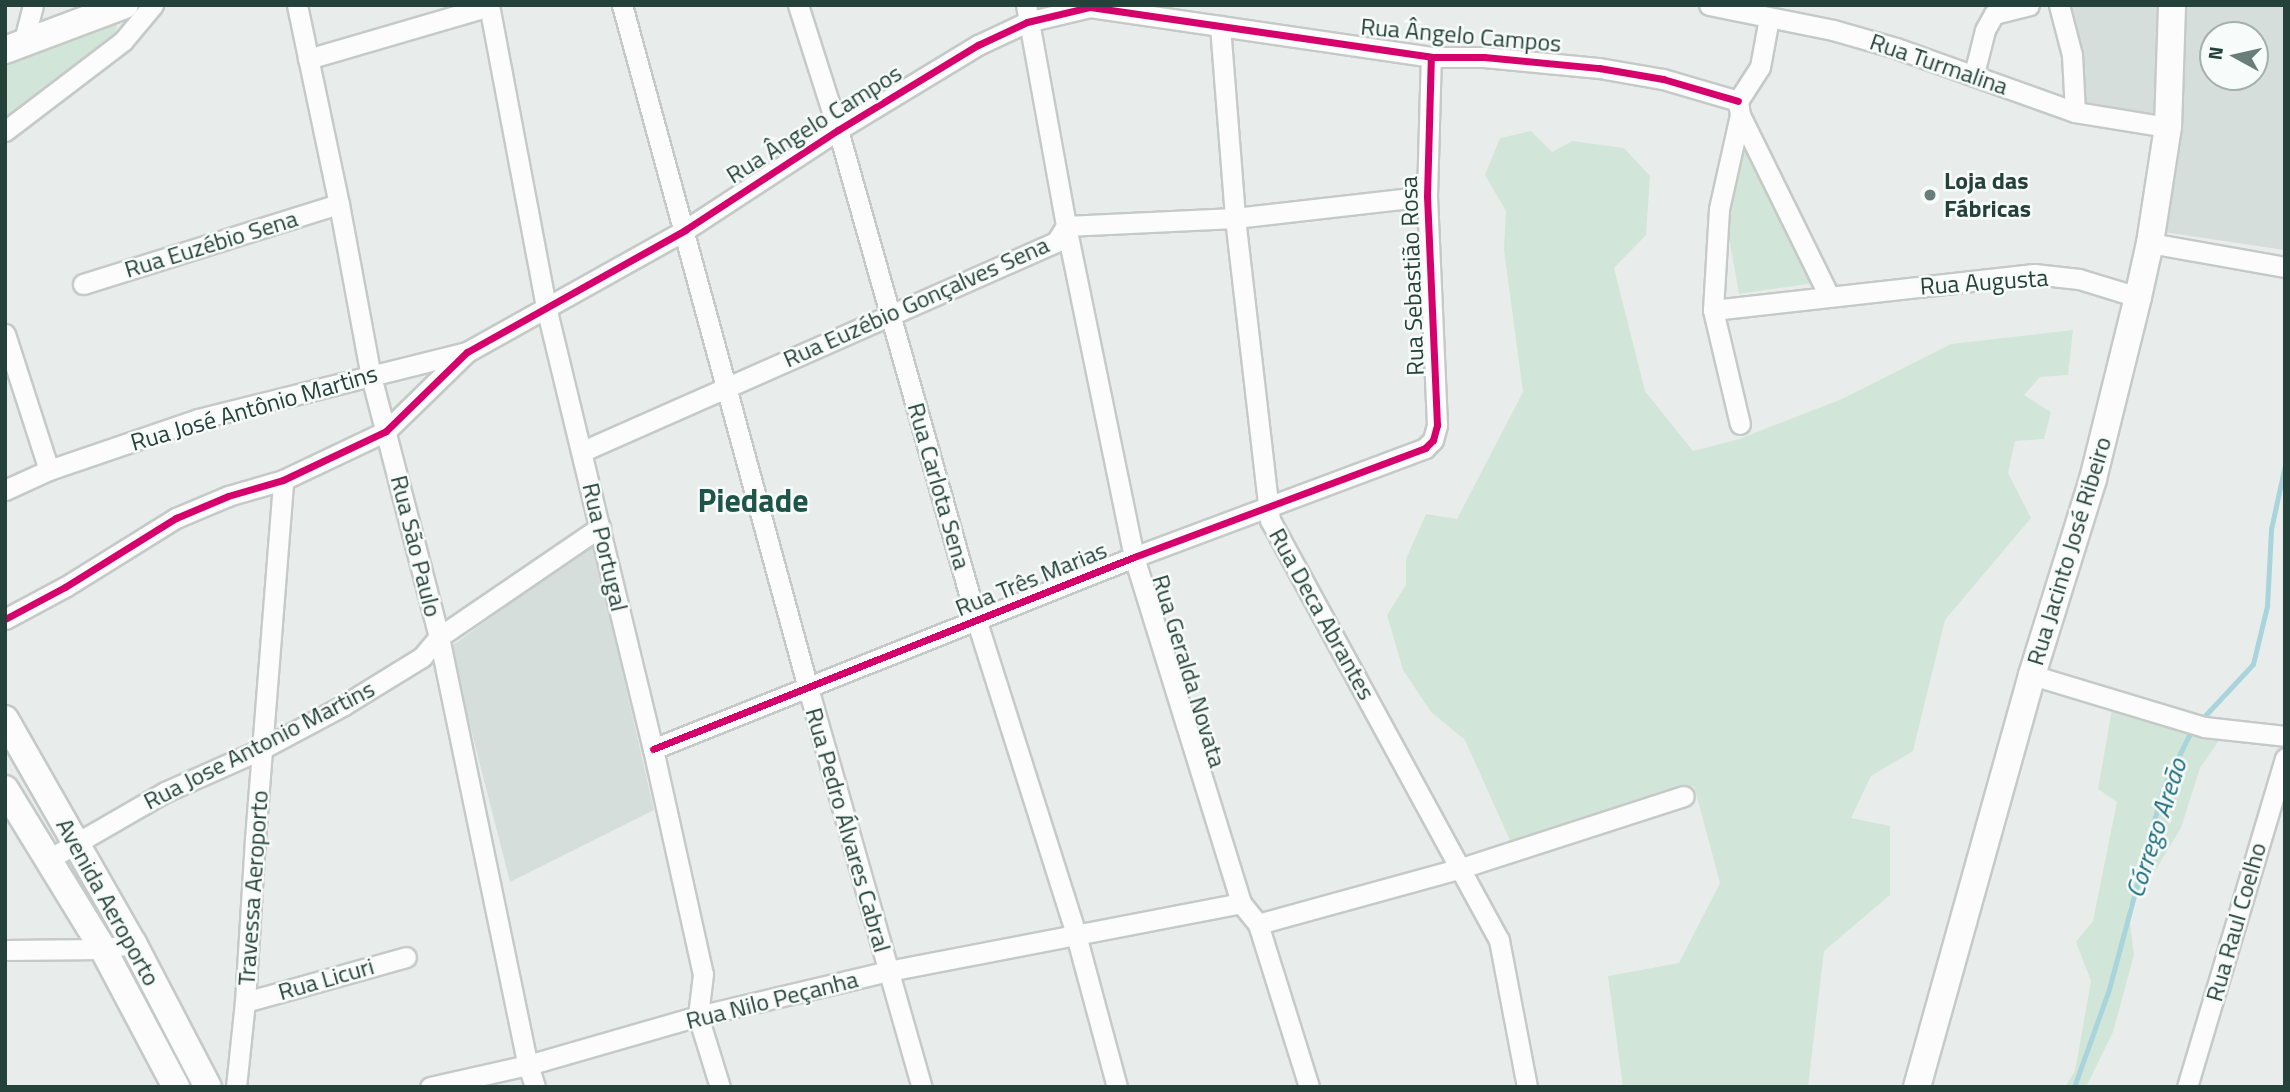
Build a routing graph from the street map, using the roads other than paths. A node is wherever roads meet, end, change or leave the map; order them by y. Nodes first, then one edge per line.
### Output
1 (33, 5) edge
2 (125, 5) edge
3 (153, 5) edge
4 (297, 5) edge
5 (621, 5) edge
6 (798, 5) edge
7 (1709, 5) edge
8 (2029, 5) edge
9 (2059, 5) edge
10 (2172, 5) edge
11 (489, 6) edge
12 (1027, 14) edge
13 (1769, 18) junction
14 (1220, 26) junction
15 (14, 47) edge
16 (1431, 57) junction
17 (308, 59) junction
18 (1974, 74) junction
19 (1739, 108) junction
20 (2075, 112) junction
21 (2168, 127) junction
22 (838, 130) junction
23 (5, 131) edge
24 (1427, 196) junction
25 (339, 204) junction
26 (1236, 218) junction
27 (1066, 226) junction
28 (685, 230) junction
29 (2150, 243) junction
30 (2285, 267) edge
31 (83, 284) dead end
32 (1829, 296) junction
33 (2138, 297) junction
34 (546, 307) junction
35 (1713, 310) junction
36 (891, 317) junction
37 (5, 334) edge
38 (467, 352) junction
39 (370, 376) junction
40 (727, 386) junction
41 (1740, 424) dead end
42 (386, 431) junction
43 (1424, 448) joint
44 (583, 452) junction
45 (49, 470) junction
46 (283, 480) junction
47 (5, 490) edge
48 (1268, 505) junction
49 (600, 527) junction
50 (1134, 557) junction
51 (5, 619) edge
52 (977, 622) junction
53 (439, 637) junction
54 (2032, 675) junction
55 (808, 688) junction
56 (5, 719) edge
57 (2285, 736) edge
58 (262, 749) junction
59 (653, 749) junction
60 (2285, 758) edge
61 (5, 789) edge
62 (1684, 796) dead end
63 (75, 844) junction
64 (49, 859) junction
65 (1461, 868) junction
66 (1241, 904) junction
67 (1258, 924) junction
68 (1076, 935) junction
69 (133, 943) junction
70 (103, 949) junction
71 (5, 950) edge
72 (406, 957) dead end
73 (888, 971) junction
74 (245, 1002) junction
75 (698, 1017) junction
76 (528, 1065) junction
77 (176, 1087) edge
78 (208, 1087) edge
79 (236, 1087) edge
80 (430, 1087) edge
81 (535, 1087) edge
82 (720, 1087) edge
83 (922, 1087) edge
84 (1117, 1087) edge
85 (1310, 1087) edge
86 (1527, 1087) edge
87 (1917, 1087) edge
88 (2188, 1087) edge

1 - 15 street
2 - 15 street
3 - 23 street
4 - 17 street, Rua São Paulo
5 - 28 street, Rua Pedro Álvares Cabral
6 - 22 street, Rua Carlota Sena
7 - 13 street, Rua Turmalina
8 - 18 street
9 - 20 street
10 - 21 street, Rua Jacinto José Ribeiro
11 - 17 street
11 - 34 street, Rua Portugal
12 - 14 street, Rua Ângelo Campos
12 - 22 street, Rua Ângelo Campos
12 - 27 street, Rua Geralda Novata
13 - 18 street, Rua Turmalina
13 - 19 street
14 - 16 street, Rua Ângelo Campos
14 - 26 street, Rua Deca Abrantes
16 - 19 street, Rua Ângelo Campos
16 - 24 street, Rua Sebastião Rosa
17 - 25 street, Rua São Paulo
18 - 20 street, Rua Turmalina
19 - 32 street
19 - 35 street
20 - 21 street, Rua Turmalina
21 - 29 street, Rua Jacinto José Ribeiro
22 - 28 street, Rua Ângelo Campos
22 - 36 street, Rua Carlota Sena
24 - 26 street, Rua Euzébio Gonçalves Sena
24 - 43 street, Rua Sebastião Rosa
25 - 31 street, Rua Euzébio Sena
25 - 39 street, Rua São Paulo
26 - 27 street, Rua Euzébio Gonçalves Sena
26 - 48 street, Rua Deca Abrantes
27 - 36 street, Rua Euzébio Gonçalves Sena
27 - 50 street, Rua Geralda Novata
28 - 34 street, Rua Ângelo Campos
28 - 40 street, Rua Pedro Álvares Cabral
29 - 30 street
29 - 33 street, Rua Jacinto José Ribeiro
32 - 33 street, Rua Augusta
32 - 35 street, Rua Augusta
33 - 54 street, Rua Jacinto José Ribeiro
34 - 38 street, Rua Ângelo Campos
34 - 44 street, Rua Portugal
35 - 41 street
36 - 40 street, Rua Euzébio Gonçalves Sena
36 - 52 street, Rua Carlota Sena
37 - 45 street
38 - 39 street, Rua José Antônio Martins
38 - 42 street, Rua Ângelo Campos
39 - 42 street, Rua São Paulo
39 - 45 street, Rua José Antônio Martins
40 - 44 street, Rua Euzébio Gonçalves Sena
40 - 55 street, Rua Pedro Álvares Cabral
42 - 46 street, Rua Ângelo Campos
42 - 53 street, Rua São Paulo
43 - 48 street, Rua Três Marias
44 - 49 street, Rua Portugal
45 - 47 street, Rua José Antônio Martins
46 - 51 street, Rua Ângelo Campos
46 - 58 street, Travessa Aeroporto
48 - 50 street, Rua Três Marias
48 - 65 street, Rua Deca Abrantes
49 - 53 street, Rua Jose Antonio Martins
49 - 59 street, Rua Portugal
50 - 52 street, Rua Três Marias
50 - 66 street, Rua Geralda Novata
52 - 55 street, Rua Três Marias
52 - 68 street, Rua Carlota Sena
53 - 58 street, Rua Jose Antonio Martins
53 - 76 street, Rua São Paulo
54 - 57 street
54 - 87 street, Rua Jacinto José Ribeiro
55 - 59 street, Rua Três Marias
55 - 73 street, Rua Pedro Álvares Cabral
56 - 63 street, Avenida Aeroporto
58 - 63 street, Rua Jose Antonio Martins
58 - 74 street, Travessa Aeroporto
59 - 75 street, Rua Portugal
60 - 88 street, Rua Raul Coelho
61 - 64 street, Avenida Aeroporto
62 - 65 street
63 - 64 street, Rua Jose Antonio Martins
63 - 69 street, Avenida Aeroporto
64 - 70 street, Avenida Aeroporto
65 - 67 street
65 - 86 street, Rua Deca Abrantes
66 - 67 street, Rua Geralda Novata
66 - 68 street, Rua Nilo Peçanha
67 - 85 street, Rua Geralda Novata
68 - 73 street, Rua Nilo Peçanha
68 - 84 street, Rua Carlota Sena
69 - 70 street
69 - 78 street, Avenida Aeroporto
70 - 71 street
70 - 77 street, Avenida Aeroporto
72 - 74 street, Rua Licuri
73 - 75 street, Rua Nilo Peçanha
73 - 83 street, Rua Pedro Álvares Cabral
74 - 79 street, Travessa Aeroporto
75 - 76 street, Rua Nilo Peçanha
75 - 82 street, Rua Portugal
76 - 80 street, Rua Nilo Peçanha
76 - 81 street, Rua São Paulo

